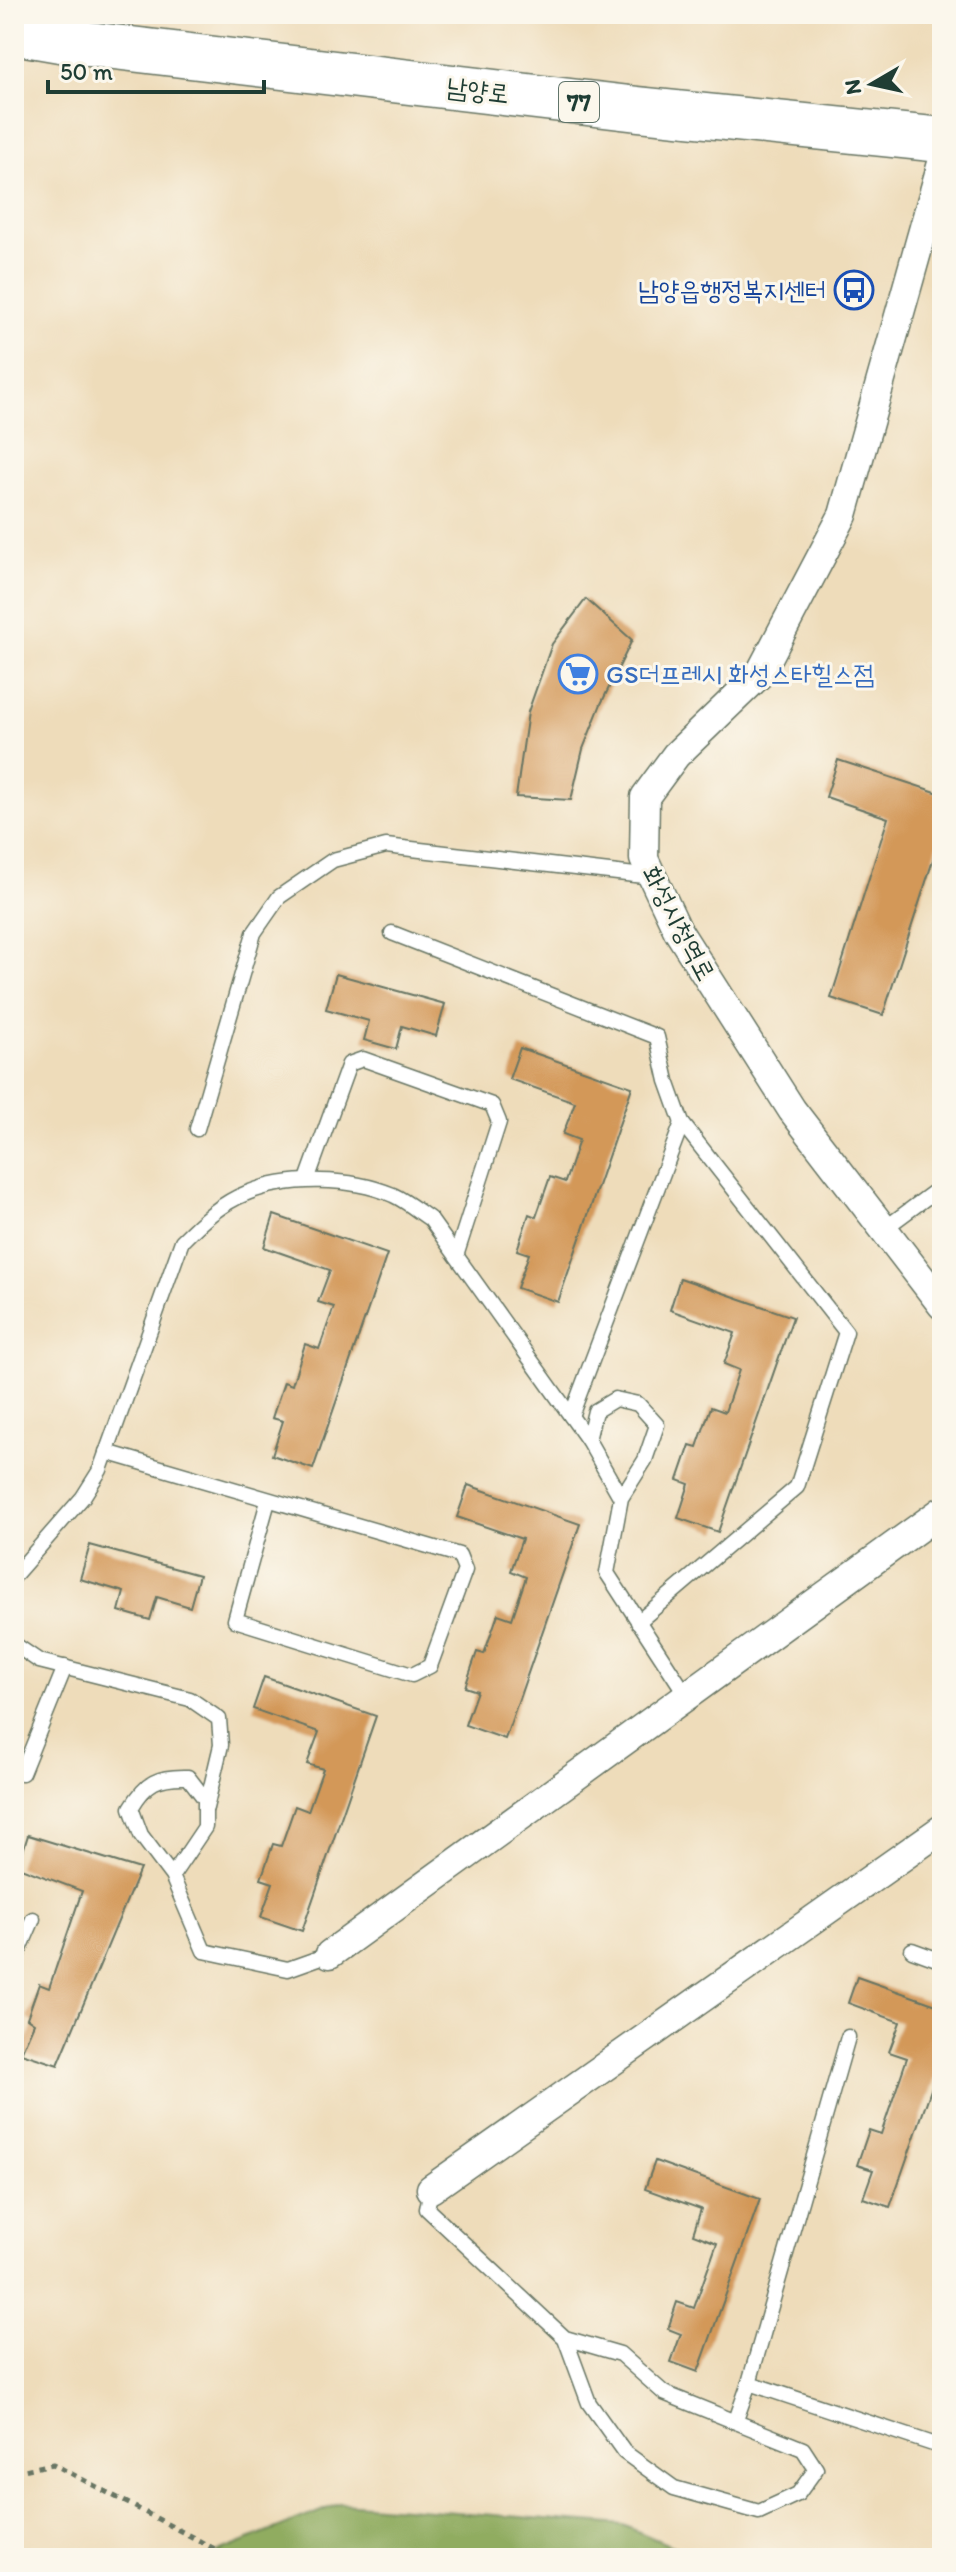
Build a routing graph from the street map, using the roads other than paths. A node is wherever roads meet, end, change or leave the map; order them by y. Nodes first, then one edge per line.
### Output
1 (36, 28) edge
2 (942, 140) edge
3 (942, 163) edge
4 (653, 877) junction
5 (392, 933) dead end
6 (682, 1123) junction
7 (197, 1129) dead end
8 (307, 1180) junction
9 (942, 1186) edge
10 (884, 1229) junction
11 (457, 1253) junction
12 (942, 1305) edge
13 (571, 1416) junction
14 (588, 1440) junction
15 (106, 1452) junction
16 (621, 1498) junction
17 (268, 1501) junction
18 (942, 1511) edge
19 (14, 1576) edge
20 (638, 1622) junction
21 (14, 1644) edge
22 (65, 1667) junction
23 (687, 1696) junction
24 (22, 1773) dead end
25 (205, 1814) junction
26 (942, 1829) edge
27 (172, 1876) junction
28 (33, 1919) dead end
29 (912, 1950) dead end
30 (330, 1954) joint
31 (942, 1961) edge
32 (14, 1963) edge
33 (848, 2037) dead end
34 (431, 2189) joint
35 (565, 2338) junction
36 (749, 2383) junction
37 (736, 2420) junction
38 (942, 2447) edge

1 - 2 main road, 남양로 / 77
3 - 4 street, 화성시청역로
4 - 7 lane
4 - 10 street, 화성시청역로
5 - 6 lane
6 - 13 lane
6 - 20 lane
8 - 11 lane
8 - 11 lane
8 - 15 lane
9 - 10 lane
10 - 12 street, 화성시청역로
11 - 13 lane
13 - 14 lane
14 - 16 lane
14 - 16 lane
15 - 17 lane
15 - 19 lane
16 - 20 lane
17 - 17 lane
18 - 23 street
20 - 23 lane
21 - 22 lane
22 - 24 lane
22 - 25 lane
23 - 30 street
25 - 27 lane
25 - 27 lane
26 - 34 street
27 - 30 lane
28 - 32 lane
29 - 31 lane
33 - 36 lane
34 - 35 lane
35 - 37 lane
35 - 37 lane
36 - 37 lane
36 - 38 lane

